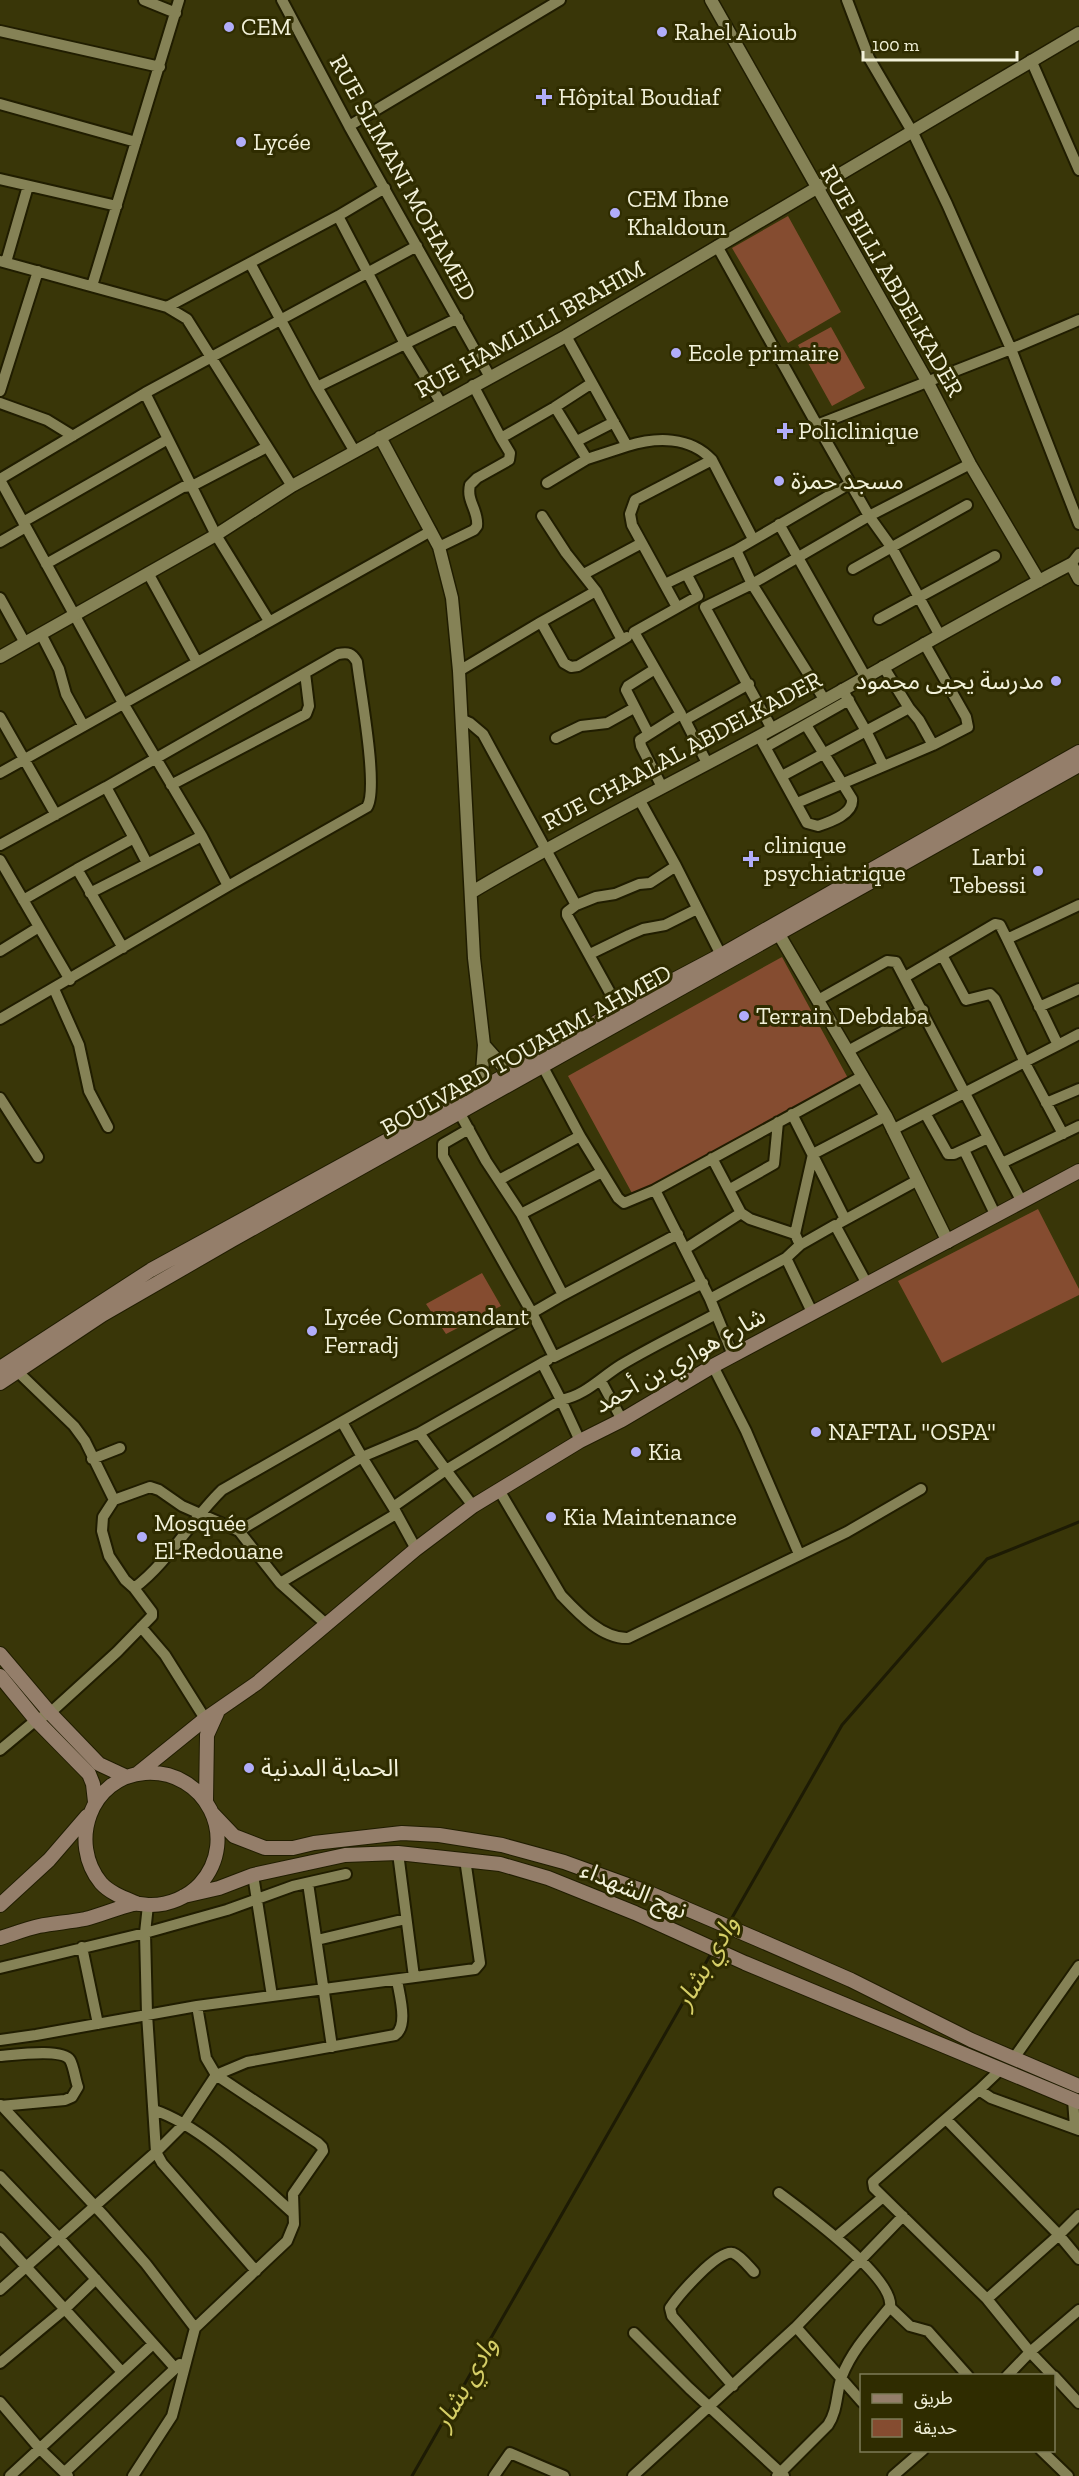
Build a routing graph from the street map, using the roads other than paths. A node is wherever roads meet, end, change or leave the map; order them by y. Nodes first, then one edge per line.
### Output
1 (144, 0) edge
2 (179, 0) edge
3 (282, 0) edge
4 (560, 0) edge
5 (711, 0) edge
6 (847, 0) edge
7 (176, 13) junction
8 (0, 32) edge
9 (1079, 33) edge
10 (1031, 60) junction
11 (160, 67) junction
12 (0, 104) edge
13 (348, 126) junction
14 (913, 132) junction
15 (136, 142) junction
16 (1079, 170) edge
17 (0, 179) edge
18 (28, 186) junction
19 (386, 188) junction
20 (816, 189) junction
21 (117, 206) junction
22 (338, 216) junction
23 (417, 246) junction
24 (717, 246) junction
25 (3, 261) edge
26 (250, 263) junction
27 (38, 272) junction
28 (368, 273) junction
29 (92, 286) junction
30 (167, 307) junction
31 (458, 318) junction
32 (281, 320) junction
33 (1079, 320) edge
34 (566, 336) junction
35 (405, 344) junction
36 (1011, 349) junction
37 (210, 358) junction
38 (490, 376) junction
39 (927, 381) junction
40 (592, 383) junction
41 (473, 386) junction
42 (317, 387) junction
43 (0, 391) edge
44 (145, 393) junction
45 (0, 403) edge
46 (441, 403) junction
47 (555, 407) junction
48 (614, 422) junction
49 (817, 425) junction
50 (73, 436) junction
51 (380, 437) junction
52 (501, 438) junction
53 (168, 439) junction
54 (577, 441) junction
55 (627, 446) junction
56 (267, 447) junction
57 (355, 452) junction
58 (587, 459) junction
59 (712, 460) junction
60 (970, 464) junction
61 (0, 479) edge
62 (547, 483) dead end
63 (851, 483) junction
64 (192, 486) junction
65 (292, 486) junction
66 (967, 505) dead end
67 (542, 516) dead end
68 (869, 516) junction
69 (24, 524) junction
70 (779, 524) junction
71 (1079, 524) edge
72 (430, 531) junction
73 (216, 535) junction
74 (753, 539) junction
75 (0, 542) edge
76 (640, 544) junction
77 (439, 547) junction
78 (892, 548) junction
79 (735, 550) junction
80 (995, 556) dead end
81 (796, 558) junction
82 (1075, 559) edge
83 (46, 564) junction
84 (853, 569) dead end
85 (148, 573) junction
86 (584, 574) junction
87 (687, 575) junction
88 (1079, 579) edge
89 (1039, 581) junction
90 (665, 584) junction
91 (752, 584) junction
92 (596, 591) junction
93 (698, 596) junction
94 (919, 597) junction
95 (0, 598) edge
96 (677, 607) junction
97 (705, 607) junction
98 (74, 615) junction
99 (879, 619) dead end
100 (269, 621) junction
101 (542, 622) junction
102 (634, 632) junction
103 (40, 634) junction
104 (939, 634) junction
105 (622, 640) junction
106 (25, 643) junction
107 (924, 643) junction
108 (0, 657) edge
109 (196, 662) junction
110 (883, 666) junction
111 (655, 669) junction
112 (459, 670) junction
113 (305, 673) junction
114 (865, 676) junction
115 (749, 684) junction
116 (845, 695) junction
117 (824, 699) junction
118 (123, 703) junction
119 (634, 708) junction
120 (909, 708) junction
121 (0, 717) edge
122 (683, 717) junction
123 (461, 719) junction
124 (83, 725) junction
125 (806, 725) junction
126 (772, 729) junction
127 (866, 731) junction
128 (648, 733) junction
129 (556, 738) dead end
130 (763, 741) junction
131 (933, 745) junction
132 (1079, 752) edge
133 (824, 754) junction
134 (24, 759) junction
135 (156, 759) junction
136 (708, 763) junction
137 (883, 765) junction
138 (1079, 765) edge
139 (0, 773) edge
140 (782, 776) junction
141 (842, 783) junction
142 (171, 785) junction
143 (106, 787) junction
144 (662, 787) junction
145 (639, 799) junction
146 (797, 803) junction
147 (56, 815) junction
148 (202, 836) junction
149 (134, 838) junction
150 (0, 845) edge
151 (546, 848) junction
152 (0, 860) edge
153 (147, 863) junction
154 (676, 866) junction
155 (77, 869) junction
156 (228, 886) junction
157 (472, 892) junction
158 (90, 893) junction
159 (23, 900) junction
160 (576, 905) junction
161 (1079, 905) edge
162 (697, 909) junction
163 (39, 927) junction
164 (776, 930) junction
165 (1007, 939) junction
166 (123, 948) junction
167 (0, 951) edge
168 (590, 954) junction
169 (721, 955) junction
170 (942, 955) junction
171 (905, 976) junction
172 (70, 980) junction
173 (54, 989) junction
174 (1079, 989) edge
175 (818, 1000) junction
176 (1039, 1007) junction
177 (619, 1009) junction
178 (922, 1010) junction
179 (0, 1019) edge
180 (1079, 1034) edge
181 (484, 1045) junction
182 (1058, 1045) junction
183 (848, 1051) junction
184 (1024, 1063) junction
185 (543, 1067) junction
186 (863, 1076) junction
187 (513, 1077) junction
188 (1079, 1089) edge
189 (484, 1092) junction
190 (966, 1093) junction
191 (0, 1098) edge
192 (1046, 1103) junction
193 (459, 1112) junction
194 (925, 1113) junction
195 (792, 1114) junction
196 (886, 1116) junction
197 (778, 1122) junction
198 (1079, 1126) edge
199 (108, 1127) dead end
200 (470, 1129) junction
201 (892, 1130) junction
202 (1063, 1134) junction
203 (580, 1136) junction
204 (988, 1138) junction
205 (964, 1150) junction
206 (813, 1154) junction
207 (38, 1157) dead end
208 (712, 1158) junction
209 (1002, 1163) junction
210 (1079, 1171) edge
211 (602, 1172) junction
212 (499, 1180) junction
213 (918, 1180) junction
214 (730, 1189) junction
215 (655, 1190) junction
216 (1022, 1202) junction
217 (741, 1213) junction
218 (521, 1214) junction
219 (996, 1216) junction
220 (846, 1219) junction
221 (835, 1225) junction
222 (229, 1234) junction
223 (678, 1234) junction
224 (795, 1234) junction
225 (948, 1242) junction
226 (800, 1245) junction
227 (686, 1249) junction
228 (786, 1258) junction
229 (703, 1283) junction
230 (867, 1284) junction
231 (563, 1295) junction
232 (710, 1299) junction
233 (812, 1312) junction
234 (532, 1313) junction
235 (716, 1314) junction
236 (732, 1355) junction
237 (554, 1357) junction
238 (542, 1363) junction
239 (713, 1366) junction
240 (4, 1375) edge
241 (601, 1381) junction
242 (561, 1400) junction
243 (622, 1420) junction
244 (342, 1422) junction
245 (419, 1433) junction
246 (580, 1441) junction
247 (120, 1448) dead end
248 (362, 1457) junction
249 (92, 1458) junction
250 (446, 1470) junction
251 (921, 1489) dead end
252 (499, 1490) junction
253 (114, 1500) junction
254 (473, 1506) junction
255 (394, 1511) junction
256 (199, 1513) junction
257 (239, 1531) junction
258 (416, 1549) junction
259 (800, 1554) junction
260 (280, 1583) junction
261 (134, 1588) junction
262 (326, 1624) junction
263 (141, 1627) junction
264 (0, 1654) edge
265 (0, 1676) edge
266 (50, 1713) junction
267 (36, 1720) junction
268 (208, 1723) junction
269 (0, 1750) edge
270 (132, 1775) junction
271 (92, 1807) junction
272 (209, 1807) junction
273 (398, 1853) junction
274 (465, 1859) junction
275 (346, 1874) dead end
276 (253, 1875) junction
277 (308, 1882) junction
278 (184, 1896) junction
279 (257, 1898) junction
280 (142, 1904) junction
281 (0, 1905) edge
282 (406, 1920) junction
283 (145, 1933) junction
284 (0, 1938) edge
285 (317, 1940) junction
286 (82, 1947) junction
287 (1079, 1966) edge
288 (0, 1968) edge
289 (414, 1977) junction
290 (397, 1980) junction
291 (325, 1989) junction
292 (272, 1996) junction
293 (197, 2006) junction
294 (147, 2014) junction
295 (98, 2024) junction
296 (0, 2040) edge
297 (332, 2047) junction
298 (0, 2056) edge
299 (1014, 2058) junction
300 (1000, 2070) junction
301 (216, 2075) junction
302 (1079, 2086) edge
303 (979, 2090) junction
304 (1076, 2101) edge
305 (1, 2106) edge
306 (154, 2110) junction
307 (946, 2119) junction
308 (183, 2125) junction
309 (1077, 2129) edge
310 (156, 2152) junction
311 (0, 2176) edge
312 (780, 2193) dead end
313 (883, 2197) junction
314 (96, 2207) junction
315 (293, 2213) junction
316 (1079, 2215) edge
317 (903, 2216) junction
318 (1059, 2235) junction
319 (836, 2237) junction
320 (0, 2238) edge
321 (60, 2239) junction
322 (1079, 2259) edge
323 (861, 2262) junction
324 (26, 2267) junction
325 (256, 2271) junction
326 (754, 2272) dead end
327 (96, 2279) junction
328 (0, 2290) edge
329 (987, 2299) junction
330 (890, 2307) junction
331 (65, 2308) junction
332 (1079, 2310) edge
333 (796, 2327) junction
334 (195, 2328) junction
335 (634, 2333) dead end
336 (153, 2344) junction
337 (1030, 2352) junction
338 (189, 2355) junction
339 (0, 2363) edge
340 (175, 2368) junction
341 (122, 2372) junction
342 (966, 2374) edge
343 (1009, 2374) edge
344 (1051, 2374) edge
345 (1055, 2378) edge
346 (841, 2379) junction
347 (733, 2386) junction
348 (860, 2401) edge
349 (0, 2402) edge
350 (1079, 2403) edge
351 (710, 2408) junction
352 (40, 2449) junction
353 (1042, 2452) edge
354 (909, 2455) edge
355 (66, 2474) edge
356 (781, 2475) edge
357 (10, 2476) edge
358 (133, 2476) edge
359 (494, 2476) edge
360 (564, 2476) edge
361 (633, 2476) edge
362 (893, 2476) edge
363 (1068, 2476) edge

1 - 7 street
2 - 7 street
3 - 13 street, RUE SLIMANI MOHAMED
4 - 13 street
5 - 20 street, RUE BILLI ABDELKADER
6 - 14 street
7 - 11 street
8 - 11 street
9 - 10 street, RUE HAMLILLI BRAHIM
10 - 14 street, RUE HAMLILLI BRAHIM
10 - 16 street
11 - 15 street
12 - 15 street
13 - 19 street, RUE SLIMANI MOHAMED
14 - 20 street, RUE HAMLILLI BRAHIM
14 - 36 street
15 - 21 street
17 - 18 street
18 - 21 street
18 - 25 street
19 - 22 street
19 - 23 street, RUE SLIMANI MOHAMED
20 - 24 street, RUE HAMLILLI BRAHIM
20 - 39 street, RUE BILLI ABDELKADER
21 - 29 street
22 - 26 street
22 - 28 street
23 - 28 street
23 - 31 street, RUE SLIMANI MOHAMED
24 - 34 street, RUE HAMLILLI BRAHIM
24 - 49 street
25 - 27 street
26 - 30 street
26 - 32 street
27 - 29 street
27 - 43 street
28 - 32 street
28 - 35 street
29 - 30 street
30 - 37 street
31 - 35 street
31 - 38 street, RUE SLIMANI MOHAMED
32 - 37 street
32 - 42 street
33 - 36 street
34 - 38 street, RUE HAMLILLI BRAHIM
34 - 40 street
35 - 42 street
35 - 46 street
36 - 39 street
36 - 71 street
37 - 44 street
37 - 56 street
38 - 41 street, RUE HAMLILLI BRAHIM
39 - 49 street
39 - 60 street, RUE BILLI ABDELKADER
40 - 47 street
40 - 48 street
41 - 46 street, RUE HAMLILLI BRAHIM
41 - 52 street
42 - 57 street
44 - 50 street
44 - 53 street
45 - 50 street
46 - 51 street, RUE HAMLILLI BRAHIM
47 - 52 street
47 - 54 street
48 - 54 street
48 - 55 street
49 - 63 street
50 - 61 street
51 - 57 street, RUE HAMLILLI BRAHIM
51 - 72 street
52 - 77 street
53 - 64 street
53 - 69 street
54 - 58 street
55 - 58 street
55 - 59 street
56 - 64 street
56 - 65 street
57 - 65 street, RUE HAMLILLI BRAHIM
58 - 62 street
59 - 74 street
59 - 76 street
60 - 68 street
60 - 89 street, RUE BILLI ABDELKADER
61 - 69 street
63 - 68 street
63 - 70 street
64 - 73 street
64 - 83 street
65 - 73 street, RUE HAMLILLI BRAHIM
66 - 78 street
67 - 86 street
68 - 78 street
68 - 81 street
69 - 75 street
69 - 83 street
70 - 74 street
70 - 81 street
72 - 77 street
72 - 100 street
73 - 85 street, RUE HAMLILLI BRAHIM
73 - 100 street
74 - 79 street
76 - 86 street
76 - 90 street
77 - 112 street
78 - 84 street
78 - 94 street
79 - 87 street
79 - 91 street
80 - 94 street
81 - 91 street
81 - 114 street
82 - 88 street
82 - 89 street, RUE CHAALAL ABDELKADER
83 - 98 street
85 - 98 street, RUE HAMLILLI BRAHIM
85 - 109 street
86 - 92 street
87 - 90 street
87 - 93 street
89 - 104 street, RUE CHAALAL ABDELKADER
90 - 96 street
91 - 97 street
91 - 117 street
92 - 101 street
92 - 105 street
93 - 96 street
93 - 97 street
94 - 99 street
94 - 104 street
95 - 106 street
96 - 102 street
97 - 115 street
98 - 103 street, RUE HAMLILLI BRAHIM
98 - 118 street
100 - 109 street
101 - 105 street
101 - 112 street
102 - 105 street
102 - 111 street
103 - 106 street, RUE HAMLILLI BRAHIM
103 - 124 street
104 - 107 street, RUE CHAALAL ABDELKADER
106 - 108 street, RUE HAMLILLI BRAHIM
107 - 110 street, RUE CHAALAL ABDELKADER
107 - 131 street
109 - 118 street
110 - 114 street, RUE CHAALAL ABDELKADER
110 - 120 street
111 - 119 street
111 - 122 street
112 - 123 street
113 - 135 street
113 - 142 street
113 - 156 street
114 - 116 street, RUE CHAALAL ABDELKADER
115 - 122 street
115 - 126 street
116 - 117 street, RUE CHAALAL ABDELKADER
116 - 125 street
116 - 127 street
117 - 126 street, RUE CHAALAL ABDELKADER
118 - 124 street
118 - 135 street
119 - 128 street
119 - 129 street
120 - 127 street
120 - 131 street
121 - 134 street
122 - 128 street
122 - 136 street
123 - 151 street
123 - 157 street
124 - 134 street
125 - 130 street
125 - 133 street
126 - 130 street, RUE CHAALAL ABDELKADER
127 - 133 street
127 - 137 street
128 - 144 street
130 - 136 street, RUE CHAALAL ABDELKADER
130 - 140 street
131 - 137 street
132 - 164 main road, BOULVARD TOUAHMI AHMED
133 - 140 street
133 - 141 street
134 - 139 street
134 - 147 street
135 - 142 street
135 - 143 street
136 - 144 street, RUE CHAALAL ABDELKADER
137 - 141 street
138 - 164 main road, BOULVARD TOUAHMI AHMED
140 - 146 street
141 - 146 street
141 - 146 street
142 - 148 street
143 - 147 street
143 - 149 street
144 - 145 street, RUE CHAALAL ABDELKADER
145 - 151 street, RUE CHAALAL ABDELKADER
145 - 154 street
147 - 150 street
148 - 153 street
148 - 156 street
149 - 153 street
149 - 155 street
151 - 157 street, RUE CHAALAL ABDELKADER
151 - 160 street
152 - 159 street
153 - 158 street
154 - 160 street
154 - 162 street
155 - 158 street
155 - 159 street
156 - 166 street
157 - 181 street
158 - 166 street
159 - 163 street
160 - 168 street
161 - 165 street
162 - 168 street
162 - 169 street
163 - 167 street
163 - 172 street
164 - 169 main road, BOULVARD TOUAHMI AHMED
164 - 175 street
164 - 185 main road, BOULVARD TOUAHMI AHMED
165 - 170 street
165 - 176 street
166 - 172 street
168 - 177 street
169 - 177 main road, BOULVARD TOUAHMI AHMED
170 - 171 street
170 - 184 street
171 - 175 street
171 - 178 street
172 - 173 street
173 - 179 street
173 - 199 street
174 - 176 street
175 - 183 street
176 - 182 street
177 - 187 main road, BOULVARD TOUAHMI AHMED
178 - 183 street
178 - 190 street
180 - 182 street
181 - 187 street
181 - 189 street
182 - 184 street
183 - 186 street
184 - 190 street
184 - 192 street
185 - 187 main road, BOULVARD TOUAHMI AHMED
185 - 203 street
186 - 195 street
186 - 196 street
187 - 189 main road, BOULVARD TOUAHMI AHMED
188 - 192 street
189 - 193 main road, BOULVARD TOUAHMI AHMED
189 - 222 main road, BOULVARD TOUAHMI AHMED
190 - 194 street
190 - 204 street
191 - 207 street
192 - 202 street
193 - 200 street
193 - 222 main road, BOULVARD TOUAHMI AHMED
194 - 201 street
194 - 205 street
195 - 197 street
195 - 206 street
196 - 201 street
196 - 206 street
197 - 208 street
197 - 214 street
198 - 202 street
200 - 212 street
200 - 234 street
201 - 213 street
202 - 209 street
203 - 211 street
203 - 212 street
204 - 205 street
204 - 209 street
205 - 219 street
206 - 220 street
206 - 224 street
208 - 214 street
208 - 215 street
209 - 216 street
210 - 216 main road, شارع هواري بن أحمد
211 - 215 street
211 - 218 street
212 - 218 street
213 - 220 street
213 - 225 street
214 - 217 street
215 - 223 street
216 - 219 main road, شارع هواري بن أحمد
217 - 224 street
217 - 227 street
218 - 231 street
219 - 225 main road, شارع هواري بن أحمد
220 - 221 street
221 - 226 street
221 - 230 street
222 - 240 main road, BOULVARD TOUAHMI AHMED
223 - 227 street
223 - 231 street
224 - 226 street
225 - 230 main road, شارع هواري بن أحمد
226 - 228 street
227 - 229 street
228 - 232 street
228 - 233 street
229 - 232 street
229 - 237 street
230 - 233 main road, شارع هواري بن أحمد
231 - 234 street
232 - 235 street
233 - 236 main road, شارع هواري بن أحمد
234 - 237 street
234 - 244 street
235 - 236 street
235 - 241 street
236 - 239 main road, شارع هواري بن أحمد
237 - 238 street
238 - 242 street
238 - 245 street
239 - 243 main road, شارع هواري بن أحمد
239 - 259 street
240 - 249 street
241 - 242 street
241 - 243 street
242 - 246 street
242 - 250 street
243 - 246 main road, شارع هواري بن أحمد
244 - 248 street
244 - 256 street
245 - 248 street
245 - 250 street
246 - 252 main road, شارع هواري بن أحمد
247 - 249 street
248 - 255 street
248 - 257 street
249 - 253 street
250 - 254 street
250 - 255 street
251 - 259 street
252 - 254 main road, شارع هواري بن أحمد
252 - 259 street
253 - 256 street
253 - 261 street
254 - 258 main road, شارع هواري بن أحمد
255 - 258 street
255 - 260 street
256 - 257 street
256 - 261 street
257 - 260 street
258 - 262 main road, شارع هواري بن أحمد
260 - 262 street
261 - 263 street
262 - 268 main road, شارع هواري بن أحمد
263 - 266 street
263 - 268 street
264 - 266 main road
265 - 267 main road
266 - 267 street
266 - 270 main road
267 - 269 street
267 - 271 main road
268 - 270 main road
268 - 272 main road
270 - 271 main road
270 - 272 main road
271 - 280 main road
271 - 281 main road
272 - 278 main road
272 - 299 main road, نهج الشهداء
273 - 274 main road, نهج الشهداء
273 - 276 main road, نهج الشهداء
273 - 282 street
274 - 289 street
274 - 300 main road, نهج الشهداء
275 - 277 street
276 - 278 main road, نهج الشهداء
276 - 279 street
277 - 279 street
277 - 285 street
278 - 280 main road
279 - 283 street
279 - 292 street
280 - 283 street
280 - 284 main road
282 - 285 street
282 - 289 street
283 - 286 street
283 - 294 street
285 - 291 street
286 - 288 street
286 - 295 street
287 - 299 street
289 - 290 street
290 - 291 street
290 - 297 street
291 - 292 street
291 - 297 street
292 - 293 street
293 - 294 street
293 - 301 street
294 - 295 street
294 - 306 street
295 - 296 street
297 - 301 street
298 - 305 street
299 - 302 main road, نهج الشهداء
300 - 303 street
300 - 304 main road, نهج الشهداء
301 - 308 street
301 - 315 street
303 - 307 street
303 - 309 street
304 - 309 street
305 - 314 street
306 - 308 street
306 - 310 street
307 - 313 street
307 - 318 street
308 - 310 street
308 - 315 street
310 - 314 street
310 - 325 street
311 - 321 street
312 - 319 street
313 - 317 street
313 - 319 street
314 - 321 street
314 - 334 street
315 - 325 street
316 - 318 street
317 - 323 street
317 - 329 street
318 - 322 street
318 - 329 street
319 - 323 street
320 - 324 street
321 - 324 street
321 - 327 street
323 - 330 street
323 - 333 street
324 - 328 street
324 - 331 street
325 - 334 street
326 - 347 street
327 - 331 street
327 - 336 street
329 - 337 street
330 - 342 street
330 - 346 street
331 - 339 street
331 - 341 street
332 - 337 street
333 - 346 street
333 - 347 street
334 - 338 street
335 - 351 street
336 - 340 street
336 - 341 street
337 - 343 street
337 - 344 street
338 - 340 street
338 - 358 street
340 - 355 street
341 - 352 street
345 - 350 street
346 - 348 street
346 - 356 street
347 - 351 street
349 - 352 street
351 - 356 street
351 - 361 street
352 - 355 street
352 - 357 street
353 - 363 street
354 - 362 street
359 - 360 street

